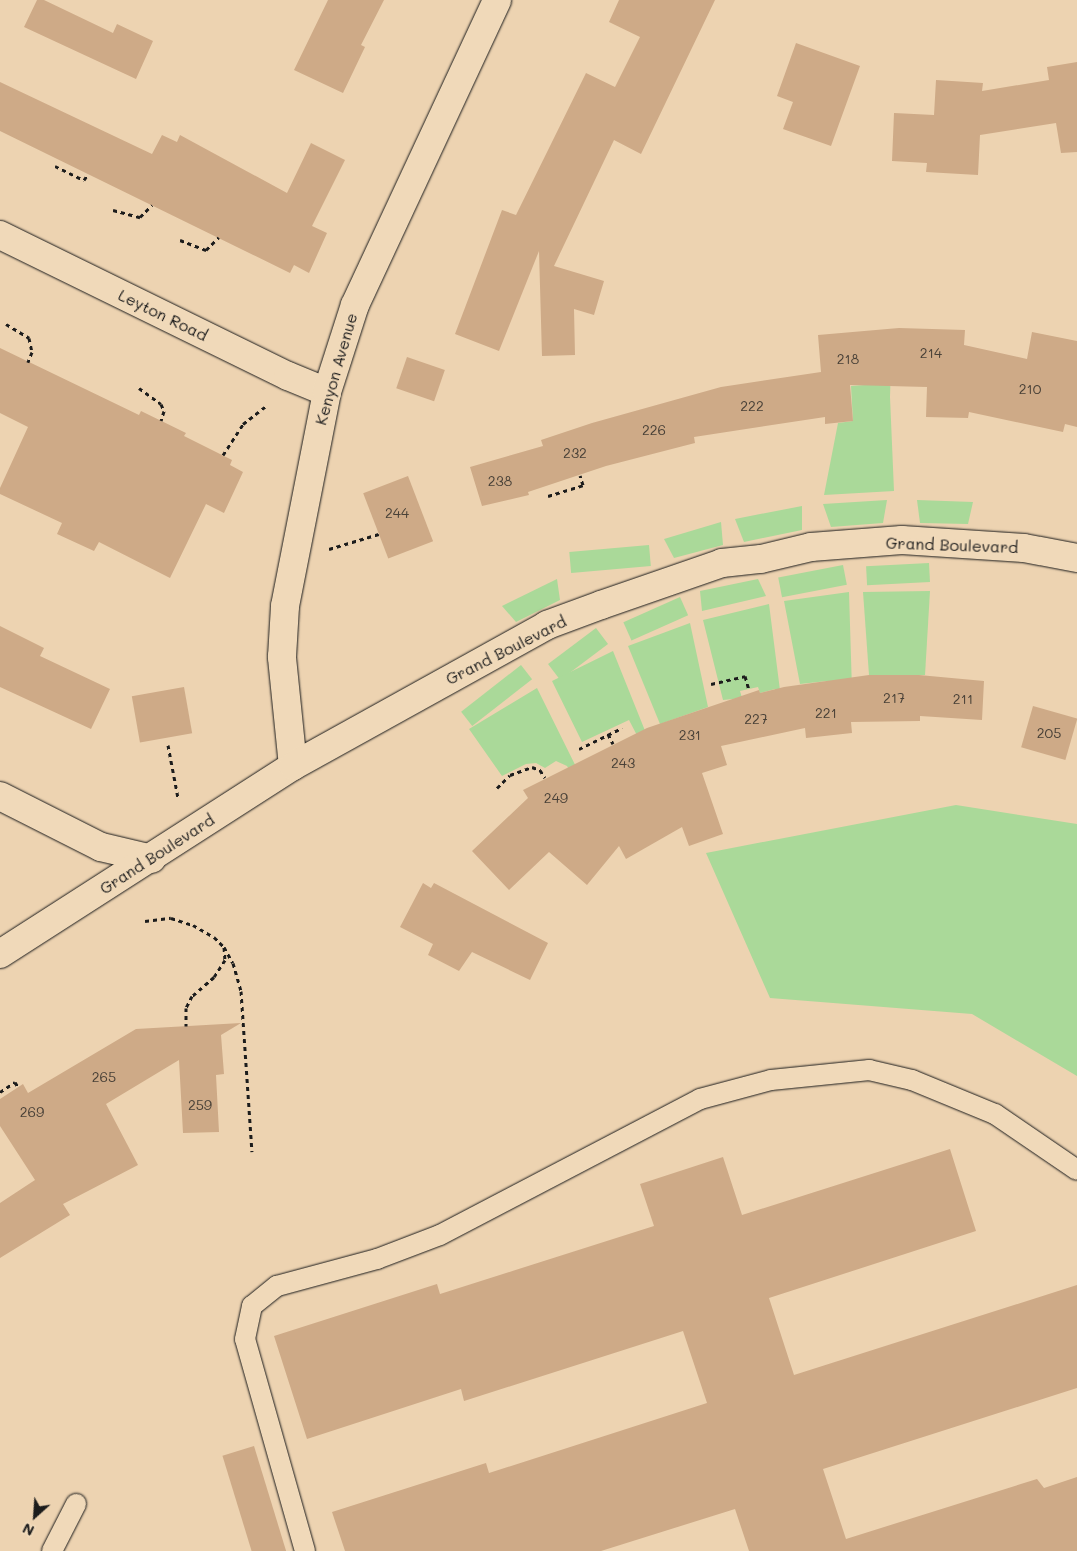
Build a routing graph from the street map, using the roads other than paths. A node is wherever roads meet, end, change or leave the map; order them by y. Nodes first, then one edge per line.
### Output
1 (497, 0) edge
2 (0, 235) edge
3 (327, 392) junction
4 (1077, 558) edge
5 (293, 766) junction
6 (0, 796) edge
7 (152, 859) junction
8 (0, 954) edge
9 (1077, 1170) edge
10 (76, 1504) dead end
11 (52, 1551) edge
12 (304, 1551) edge

1 - 3 street, Kenyon Avenue
2 - 3 street, Leyton Road
3 - 5 street, Kenyon Avenue
4 - 5 street, Grand Boulevard
5 - 7 street, Grand Boulevard
6 - 7 street
7 - 8 street, Grand Boulevard
9 - 12 lane
10 - 11 lane

